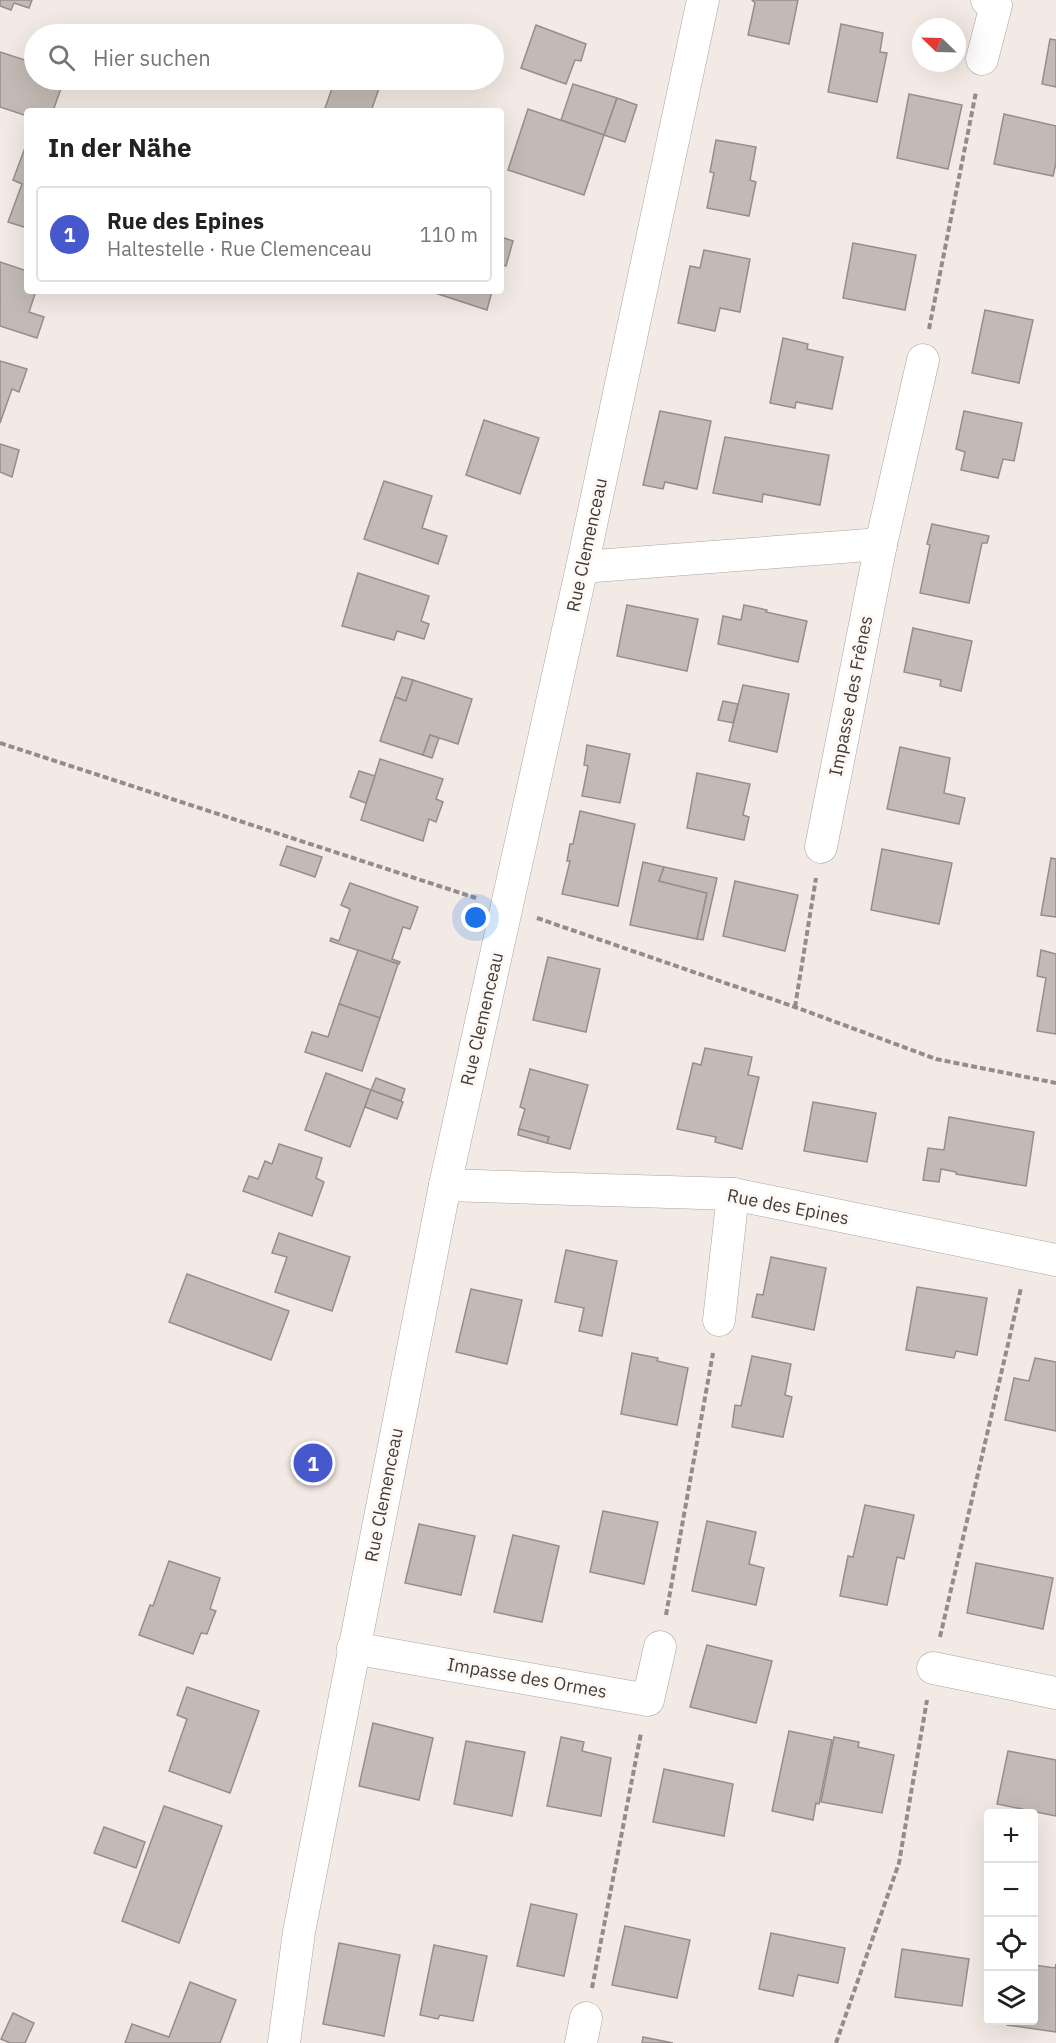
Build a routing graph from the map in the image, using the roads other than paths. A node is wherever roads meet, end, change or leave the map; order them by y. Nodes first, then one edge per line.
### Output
1 (703, 0) edge
2 (987, 0) edge
3 (982, 59) road end
4 (923, 360) road end
5 (881, 544) junction
6 (582, 567) junction
7 (821, 847) road end
8 (445, 1185) junction
9 (734, 1194) junction
10 (1042, 1258) edge
11 (719, 1320) road end
12 (660, 1647) road end
13 (353, 1648) junction
14 (933, 1668) road end
15 (1056, 1694) edge
16 (284, 2043) edge

1 - 6 street, Rue Clemenceau
2 - 3 street
4 - 5 street, Impasse des Frênes
5 - 6 street
5 - 7 street, Impasse des Frênes
6 - 8 street, Rue Clemenceau
8 - 9 street, Rue des Epines
8 - 13 street, Rue Clemenceau
9 - 10 street, Rue des Epines
9 - 11 street
12 - 13 street, Impasse des Ormes
13 - 16 street, Rue Clemenceau
14 - 15 street

